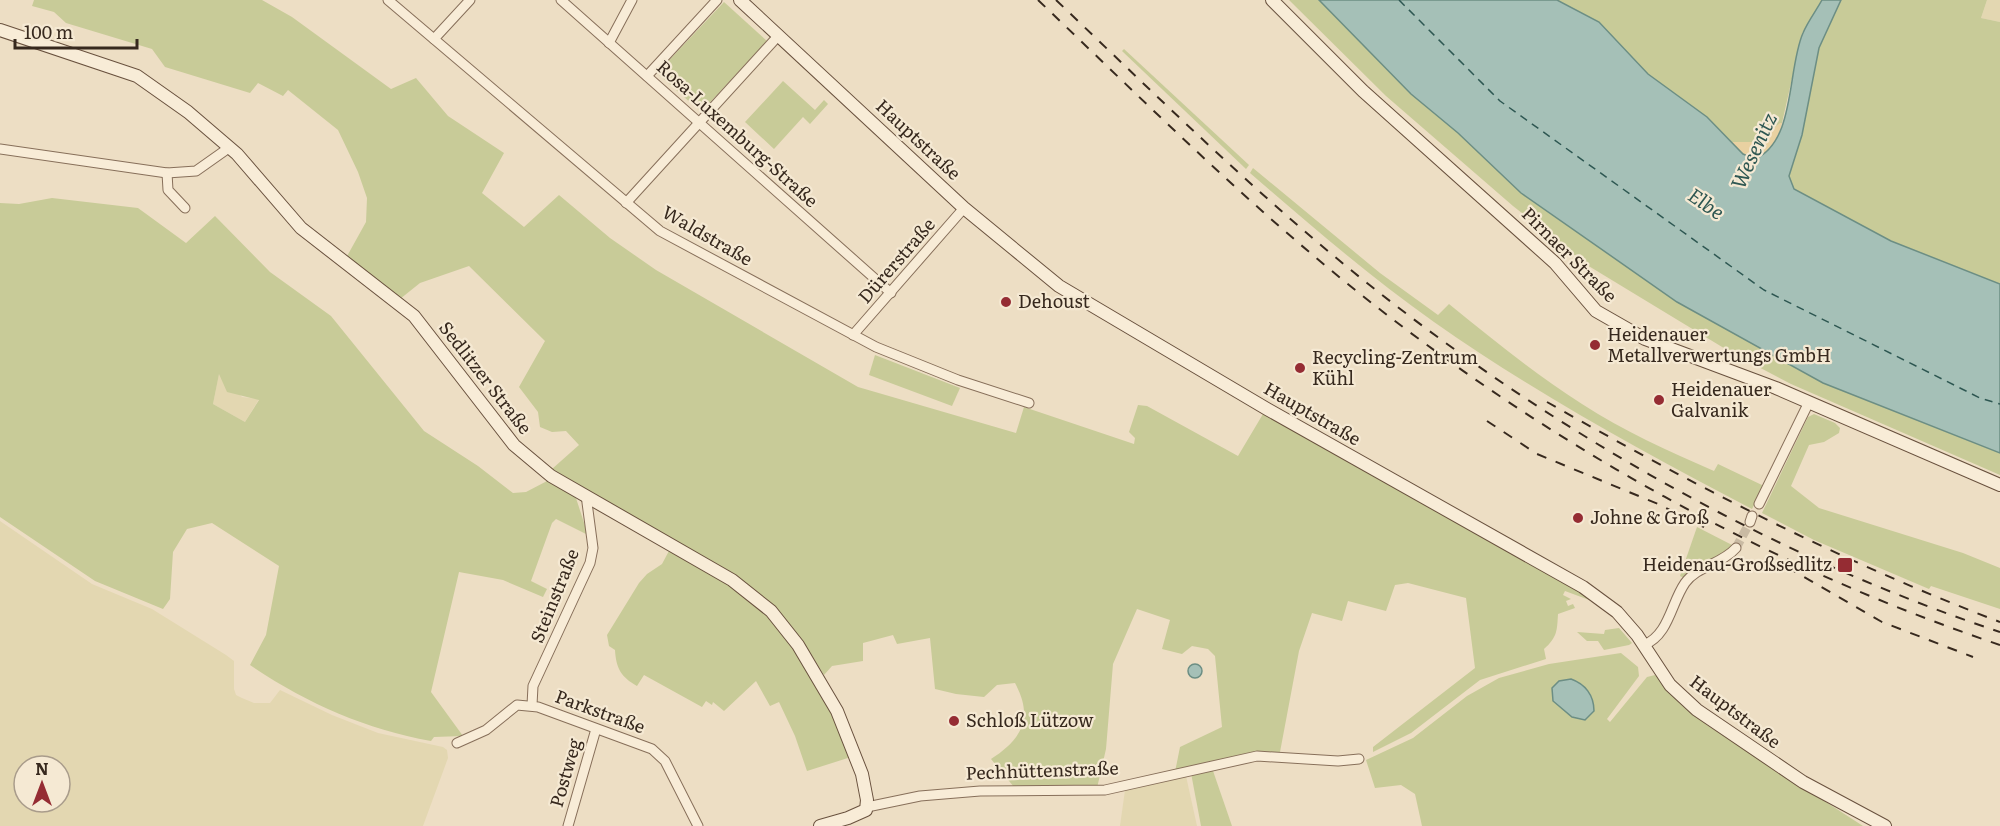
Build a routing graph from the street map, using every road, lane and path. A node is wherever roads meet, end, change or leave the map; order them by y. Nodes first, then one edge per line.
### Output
1 (388, 0) edge
2 (470, 0) edge
3 (561, 0) edge
4 (632, 0) edge
5 (717, 0) edge
6 (740, 0) edge
7 (1272, 0) edge
8 (0, 30) edge
9 (779, 35) junction
10 (434, 39) junction
11 (609, 43) junction
12 (647, 76) junction
13 (699, 122) junction
14 (230, 147) junction
15 (0, 149) edge
16 (167, 172) junction
17 (626, 203) junction
18 (185, 208) dead end
19 (964, 208) junction
20 (891, 293) junction
21 (853, 335) junction
22 (1809, 402) junction
23 (1029, 403) dead end
24 (2000, 485) edge
25 (586, 495) junction
26 (1758, 504) dead end
27 (1736, 548) tunnel mouth
28 (1644, 645) junction
29 (532, 705) junction
30 (596, 729) junction
31 (457, 743) dead end
32 (1359, 759) dead end
33 (865, 809) junction
34 (568, 826) edge
35 (698, 826) edge
36 (820, 826) edge
37 (1885, 826) edge

1 - 10 street, Waldstraße
2 - 10 street
3 - 11 street, Rosa-Luxemburg-Straße
4 - 11 street
5 - 12 street
6 - 9 street, Hauptstraße
7 - 22 street, Pirnaer Straße
8 - 14 street, Sedlitzer Straße
9 - 13 street
9 - 19 street, Hauptstraße
10 - 17 street, Waldstraße
11 - 12 street, Rosa-Luxemburg-Straße
12 - 13 street, Rosa-Luxemburg-Straße
13 - 17 street
13 - 20 street, Rosa-Luxemburg-Straße
14 - 16 street
14 - 25 street, Sedlitzer Straße
15 - 16 street
16 - 18 street
17 - 21 street, Waldstraße
19 - 20 street, Dürerstraße
19 - 28 street, Hauptstraße
20 - 21 street, Dürerstraße
21 - 23 street, Waldstraße
22 - 24 street, Pirnaer Straße
22 - 26 street
25 - 29 street, Steinstraße
25 - 33 street, Sedlitzer Straße
27 - 28 street
28 - 37 street, Hauptstraße
29 - 30 street, Parkstraße
29 - 31 street, Parkstraße
30 - 34 street, Postweg
30 - 35 street, Parkstraße
32 - 33 street, Pechhüttenstraße
33 - 36 street, Pechhüttenstraße

